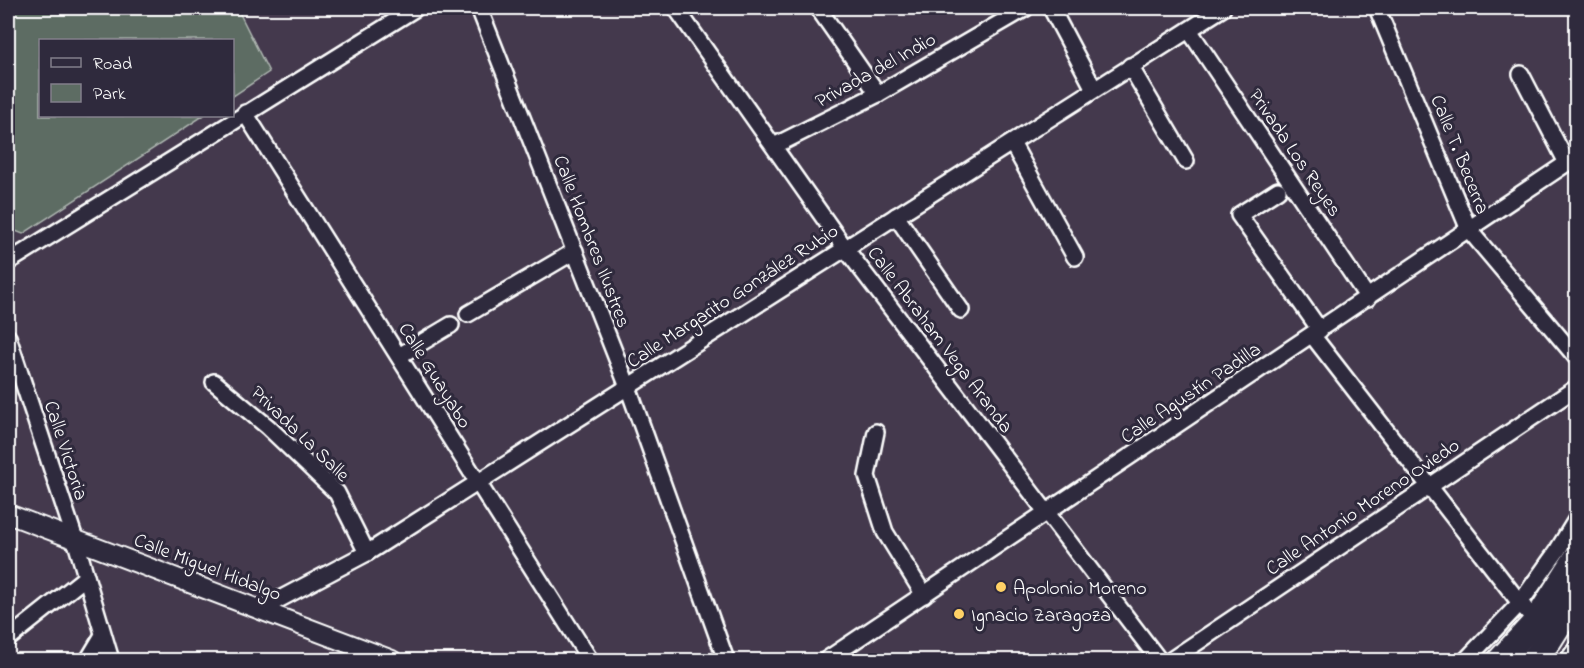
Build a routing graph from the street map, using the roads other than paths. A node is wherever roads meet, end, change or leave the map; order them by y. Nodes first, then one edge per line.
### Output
1 (416, 8) edge
2 (479, 8) edge
3 (676, 8) edge
4 (818, 8) edge
5 (1026, 8) edge
6 (1051, 8) edge
7 (1223, 8) edge
8 (1377, 8) edge
9 (1189, 30) junction
10 (1130, 66) junction
11 (1521, 74) dead end
12 (1094, 89) junction
13 (878, 94) junction
14 (245, 113) junction
15 (1012, 143) junction
16 (774, 146) junction
17 (1571, 160) edge
18 (1186, 161) dead end
19 (1278, 190) dead end
20 (896, 216) junction
21 (1469, 230) junction
22 (845, 248) junction
23 (575, 251) junction
24 (1075, 257) dead end
25 (8, 262) edge
26 (1368, 298) junction
27 (961, 310) dead end
28 (468, 314) dead end
29 (451, 325) dead end
30 (1316, 333) junction
31 (8, 336) edge
32 (399, 356) junction
33 (1576, 357) edge
34 (214, 382) dead end
35 (628, 387) junction
36 (1576, 388) edge
37 (876, 432) dead end
38 (479, 482) junction
39 (1429, 486) junction
40 (1046, 513) junction
41 (8, 514) edge
42 (1576, 520) edge
43 (75, 539) junction
44 (367, 553) junction
45 (1576, 558) edge
46 (86, 577) junction
47 (924, 595) junction
48 (1576, 598) edge
49 (259, 610) junction
50 (1528, 612) junction
51 (103, 635) junction
52 (8, 639) edge
53 (1576, 649) edge
54 (88, 660) edge
55 (111, 660) edge
56 (392, 660) edge
57 (590, 660) edge
58 (726, 660) edge
59 (826, 660) edge
60 (1159, 660) edge
61 (1171, 660) edge
62 (1466, 660) edge
63 (1500, 660) edge
64 (1532, 660) edge
65 (1568, 660) edge

1 - 14 street
2 - 23 street, Calle Hombres Ilustres
3 - 16 street, Calle Abraham Vega Aranda
4 - 13 street
5 - 13 street, Privada del Indio
6 - 12 street
7 - 9 street, Calle Margarito González Rubio
8 - 21 street, Calle T. Becerra
9 - 10 street, Calle Margarito González Rubio
9 - 26 street, Privada Los Reyes
10 - 12 street, Calle Margarito González Rubio
10 - 18 street
11 - 17 street
12 - 15 street, Calle Margarito González Rubio
13 - 16 street, Privada del Indio
14 - 25 street
14 - 32 street, Calle Guayabo
15 - 20 street, Calle Margarito González Rubio
15 - 24 street
16 - 22 street, Calle Abraham Vega Aranda
17 - 21 street, Calle Agustín Padilla
19 - 30 street
20 - 22 street, Calle Margarito González Rubio
20 - 27 street
21 - 26 street, Calle Agustín Padilla
21 - 33 street, Calle T. Becerra
22 - 35 street, Calle Margarito González Rubio
22 - 40 street, Calle Abraham Vega Aranda
23 - 28 street
23 - 35 street, Calle Hombres Ilustres
26 - 30 street, Calle Agustín Padilla
29 - 32 street
30 - 39 street
30 - 40 street, Calle Agustín Padilla
31 - 43 street, Calle Victoria
32 - 38 street, Calle Guayabo
34 - 44 street, Privada La Salle
35 - 38 street, Calle Margarito González Rubio
35 - 58 street, Calle Hombres Ilustres
36 - 39 street, Calle Antonio Moreno Oviedo
37 - 47 street
38 - 44 street, Calle Margarito González Rubio
38 - 57 street, Calle Guayabo
39 - 50 street
39 - 61 street, Calle Antonio Moreno Oviedo
40 - 47 street, Calle Agustín Padilla
40 - 60 street, Calle Abraham Vega Aranda
41 - 43 street, Calle Miguel Hidalgo
42 - 50 street
43 - 46 street, Calle Victoria
43 - 49 street, Calle Miguel Hidalgo
44 - 49 street, Calle Margarito González Rubio
45 - 50 highway
46 - 51 street, Calle Victoria
46 - 52 street
47 - 59 street, Calle Agustín Padilla
48 - 64 highway
49 - 56 street, Calle Miguel Hidalgo
50 - 62 street
50 - 63 highway
51 - 54 street
51 - 55 street, Calle Victoria
53 - 65 street

